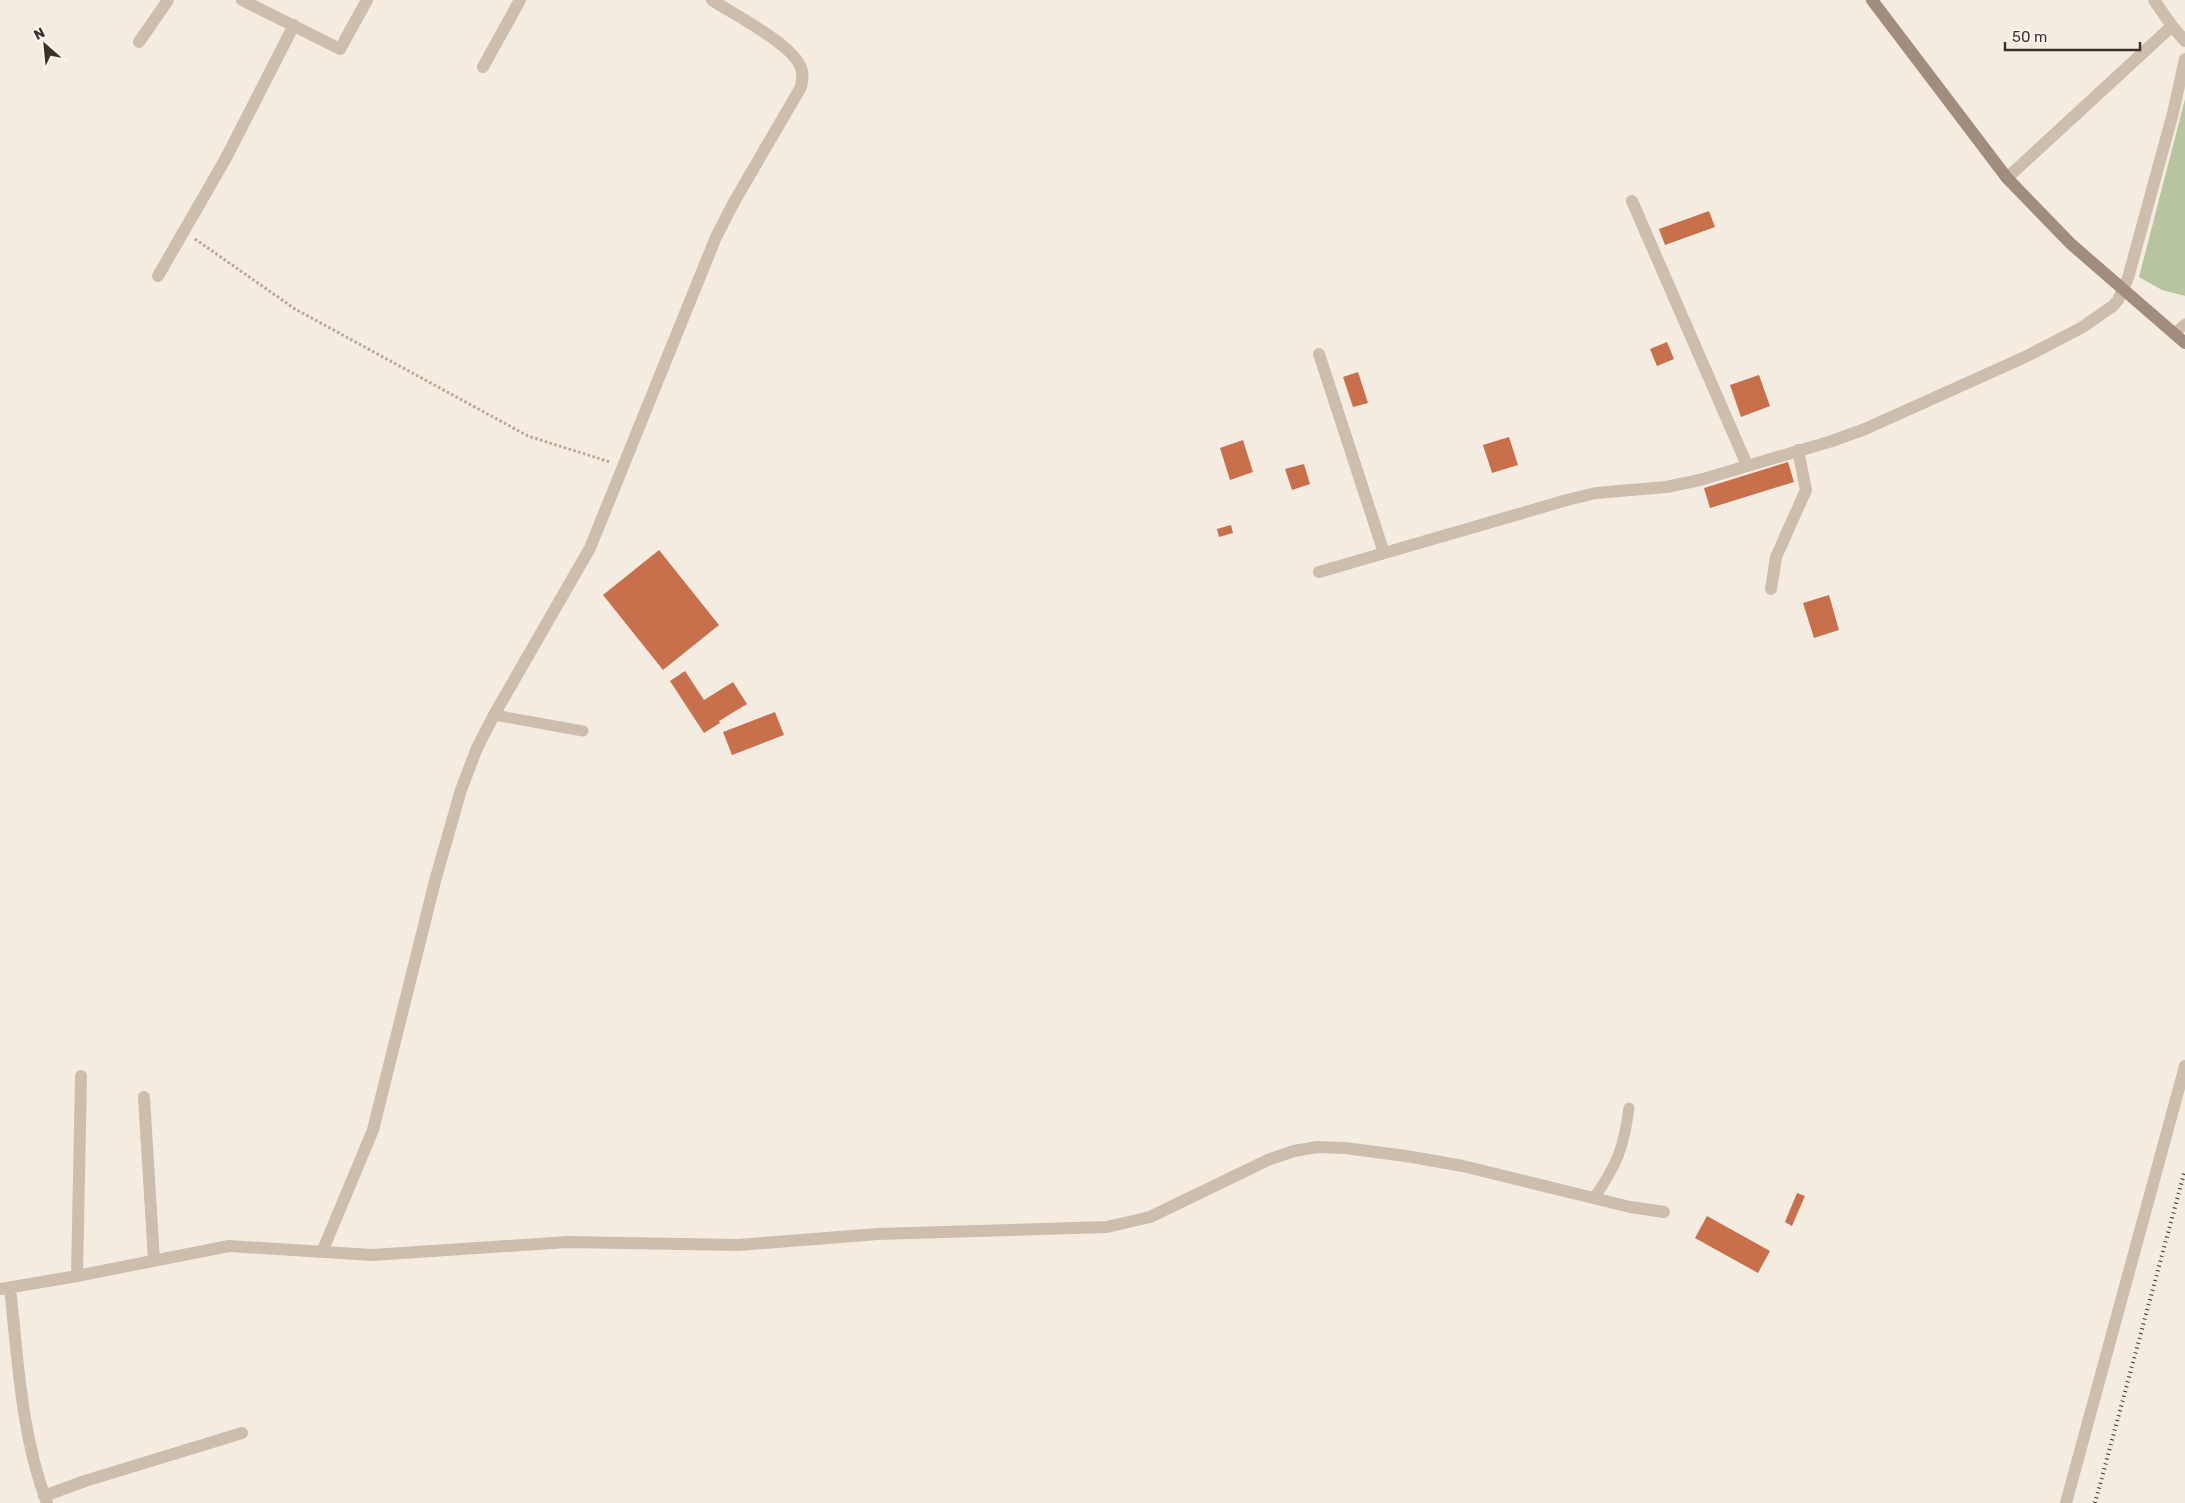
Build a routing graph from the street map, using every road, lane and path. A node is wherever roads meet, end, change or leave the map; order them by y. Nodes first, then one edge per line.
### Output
1 (168, 0) edge
2 (242, 0) edge
3 (366, 0) edge
4 (520, 0) edge
5 (712, 0) edge
6 (1872, 0) edge
7 (2154, 0) edge
8 (294, 26) junction
9 (2172, 26) junction
10 (2185, 41) edge
11 (139, 42) dead end
12 (2185, 59) edge
13 (483, 67) dead end
14 (2007, 178) junction
15 (1632, 201) dead end
16 (184, 231) junction
17 (158, 276) dead end
18 (2123, 289) junction
19 (2185, 324) edge
20 (2174, 334) junction
21 (2185, 343) edge
22 (1319, 354) dead end
23 (1798, 450) junction
24 (1748, 465) junction
25 (624, 466) junction
26 (1384, 553) junction
27 (1319, 572) dead end
28 (1771, 589) dead end
29 (494, 715) junction
30 (583, 732) dead end
31 (2185, 1066) edge
32 (81, 1076) dead end
33 (144, 1097) dead end
34 (1629, 1108) dead end
35 (1594, 1198) junction
36 (1664, 1212) dead end
37 (322, 1252) junction
38 (154, 1260) junction
39 (77, 1276) junction
40 (5, 1288) edge
41 (242, 1433) dead end
42 (45, 1500) edge
43 (2066, 1503) edge

1 - 11 street
2 - 8 street
3 - 8 street
4 - 13 street
5 - 25 street
6 - 14 main road
7 - 9 street
8 - 16 street
9 - 10 street
9 - 14 street
12 - 18 street
14 - 18 main road
15 - 24 street
16 - 17 street
16 - 25 path
18 - 20 main road
18 - 23 street
19 - 20 lane
20 - 21 main road
22 - 26 street
23 - 24 street
23 - 28 street
24 - 26 street
25 - 29 street
26 - 27 street
29 - 30 lane
29 - 37 street
31 - 43 street
32 - 39 street
33 - 38 street
34 - 35 lane
35 - 36 street
35 - 37 street
37 - 38 street
38 - 39 street
39 - 40 street
40 - 42 street
41 - 42 street

